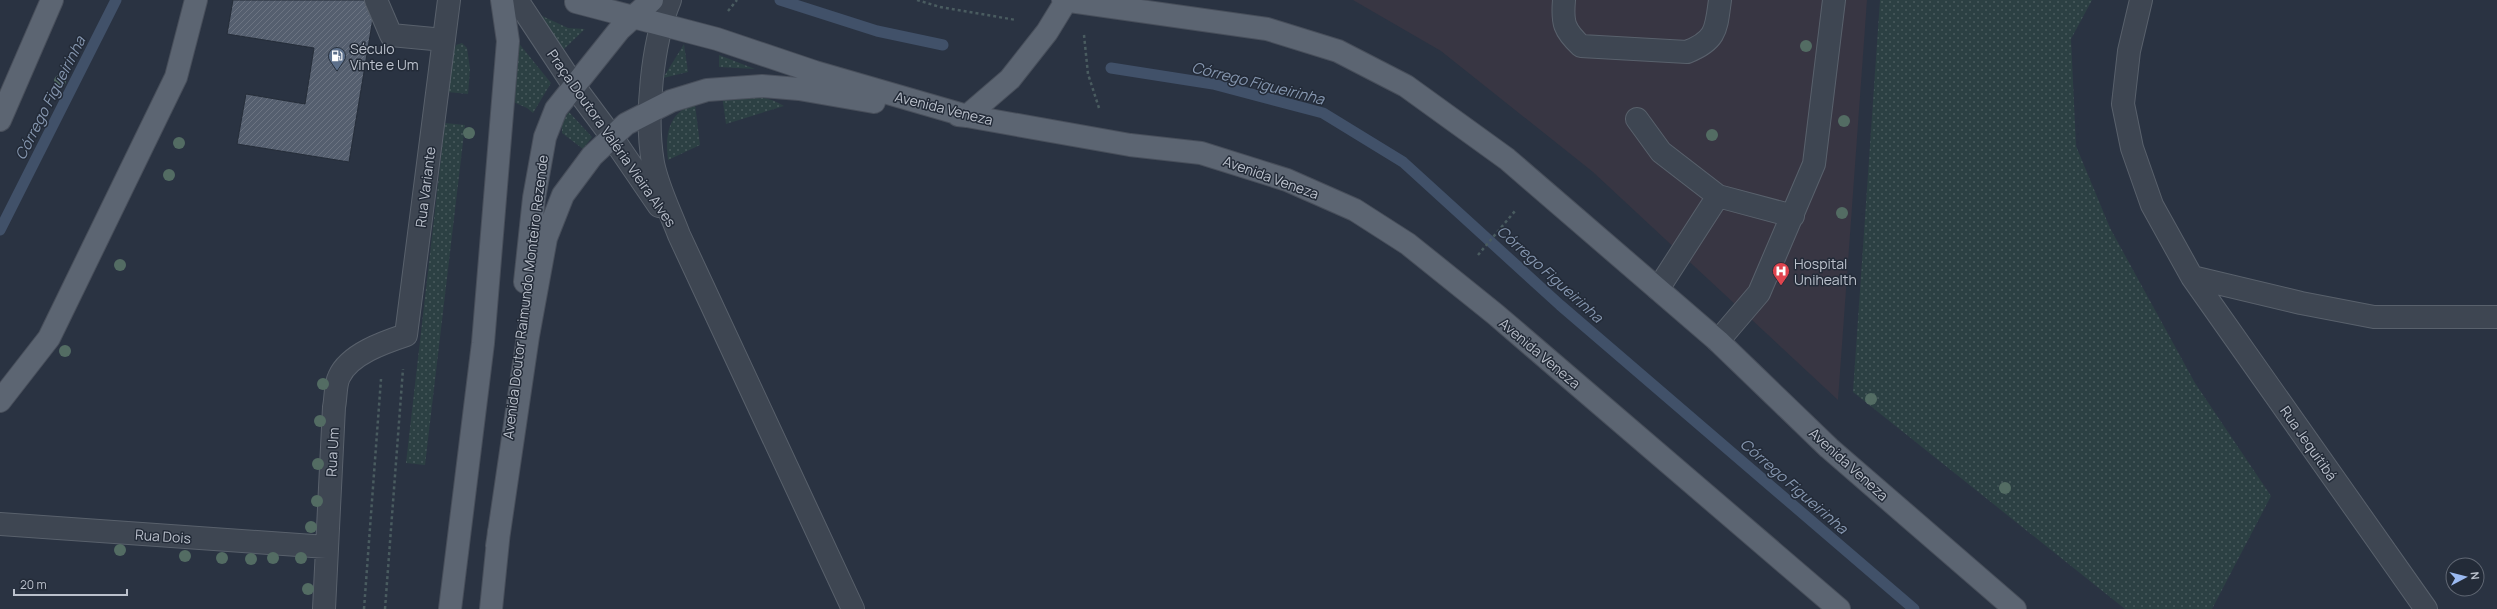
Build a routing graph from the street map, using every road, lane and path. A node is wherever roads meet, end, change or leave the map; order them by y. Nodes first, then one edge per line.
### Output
1 (52, 0) edge
2 (196, 0) edge
3 (376, 0) edge
4 (449, 0) edge
5 (459, 0) edge
6 (502, 0) edge
7 (517, 0) edge
8 (652, 0) edge
9 (670, 0) edge
10 (737, 0) edge
11 (917, 0) edge
12 (1064, 0) edge
13 (1564, 0) edge
14 (1720, 0) edge
15 (1834, 0) edge
16 (2141, 0) edge
17 (570, 1) edge
18 (636, 8) edge
19 (724, 16) dead end
20 (1007, 19) dead end
21 (661, 24) junction
22 (1083, 29) dead end
23 (444, 40) junction
24 (574, 86) junction
25 (1098, 107) dead end
26 (650, 112) junction
27 (966, 116) junction
28 (0, 120) edge
29 (1637, 120) dead end
30 (612, 136) junction
31 (1718, 196) junction
32 (1515, 211) dead end
33 (1793, 216) junction
34 (679, 235) junction
35 (1478, 255) dead end
36 (2192, 277) junction
37 (1658, 289) junction
38 (2497, 317) edge
39 (406, 335) junction
40 (1718, 341) junction
41 (383, 342) junction
42 (0, 401) edge
43 (0, 524) edge
44 (497, 546) junction
45 (327, 547) junction
46 (324, 609) edge
47 (364, 609) edge
48 (385, 609) edge
49 (450, 609) edge
50 (491, 609) edge
51 (853, 609) edge
52 (1839, 609) edge
53 (2015, 609) edge
54 (2426, 609) edge

1 - 28 main road
2 - 42 main road
3 - 23 street
4 - 23 street, Rua Variante
5 - 23 street, Rua Variante
6 - 49 main road
7 - 24 street, Praça Doutora Valéria Vieira Alves
8 - 18 main road, Avenida Doutor Raimundo Monteiro Rezende
9 - 21 street, Praça Doutora Valéria Vieira Alves
10 - 19 path
11 - 20 path
12 - 27 main road
12 - 37 main road, Avenida Veneza
13 - 14 street
15 - 33 street
16 - 36 street, Rua Jequitibá
17 - 18 main road, Avenida Veneza
18 - 21 main road, Avenida Veneza
18 - 24 main road, Avenida Doutor Raimundo Monteiro Rezende
21 - 26 street, Praça Doutora Valéria Vieira Alves
21 - 27 main road, Avenida Veneza
22 - 25 path
23 - 39 street, Rua Variante
24 - 30 street, Praça Doutora Valéria Vieira Alves
24 - 44 main road, Avenida Doutor Raimundo Monteiro Rezende
26 - 27 main road
26 - 30 main road
26 - 34 street, Praça Doutora Valéria Vieira Alves
27 - 52 main road, Avenida Veneza
29 - 31 street
30 - 34 street, Praça Doutora Valéria Vieira Alves
30 - 44 main road
31 - 33 street
31 - 37 street
32 - 35 path
33 - 40 street
34 - 51 street
36 - 38 street
36 - 54 street, Rua Jequitibá
37 - 40 main road, Avenida Veneza
39 - 41 street, Rua Um
39 - 48 path
40 - 53 main road, Avenida Veneza
41 - 45 street, Rua Um
41 - 47 path
43 - 45 street, Rua Dois
44 - 50 main road, Avenida Doutor Raimundo Monteiro Rezende
45 - 46 street, Rua Um

